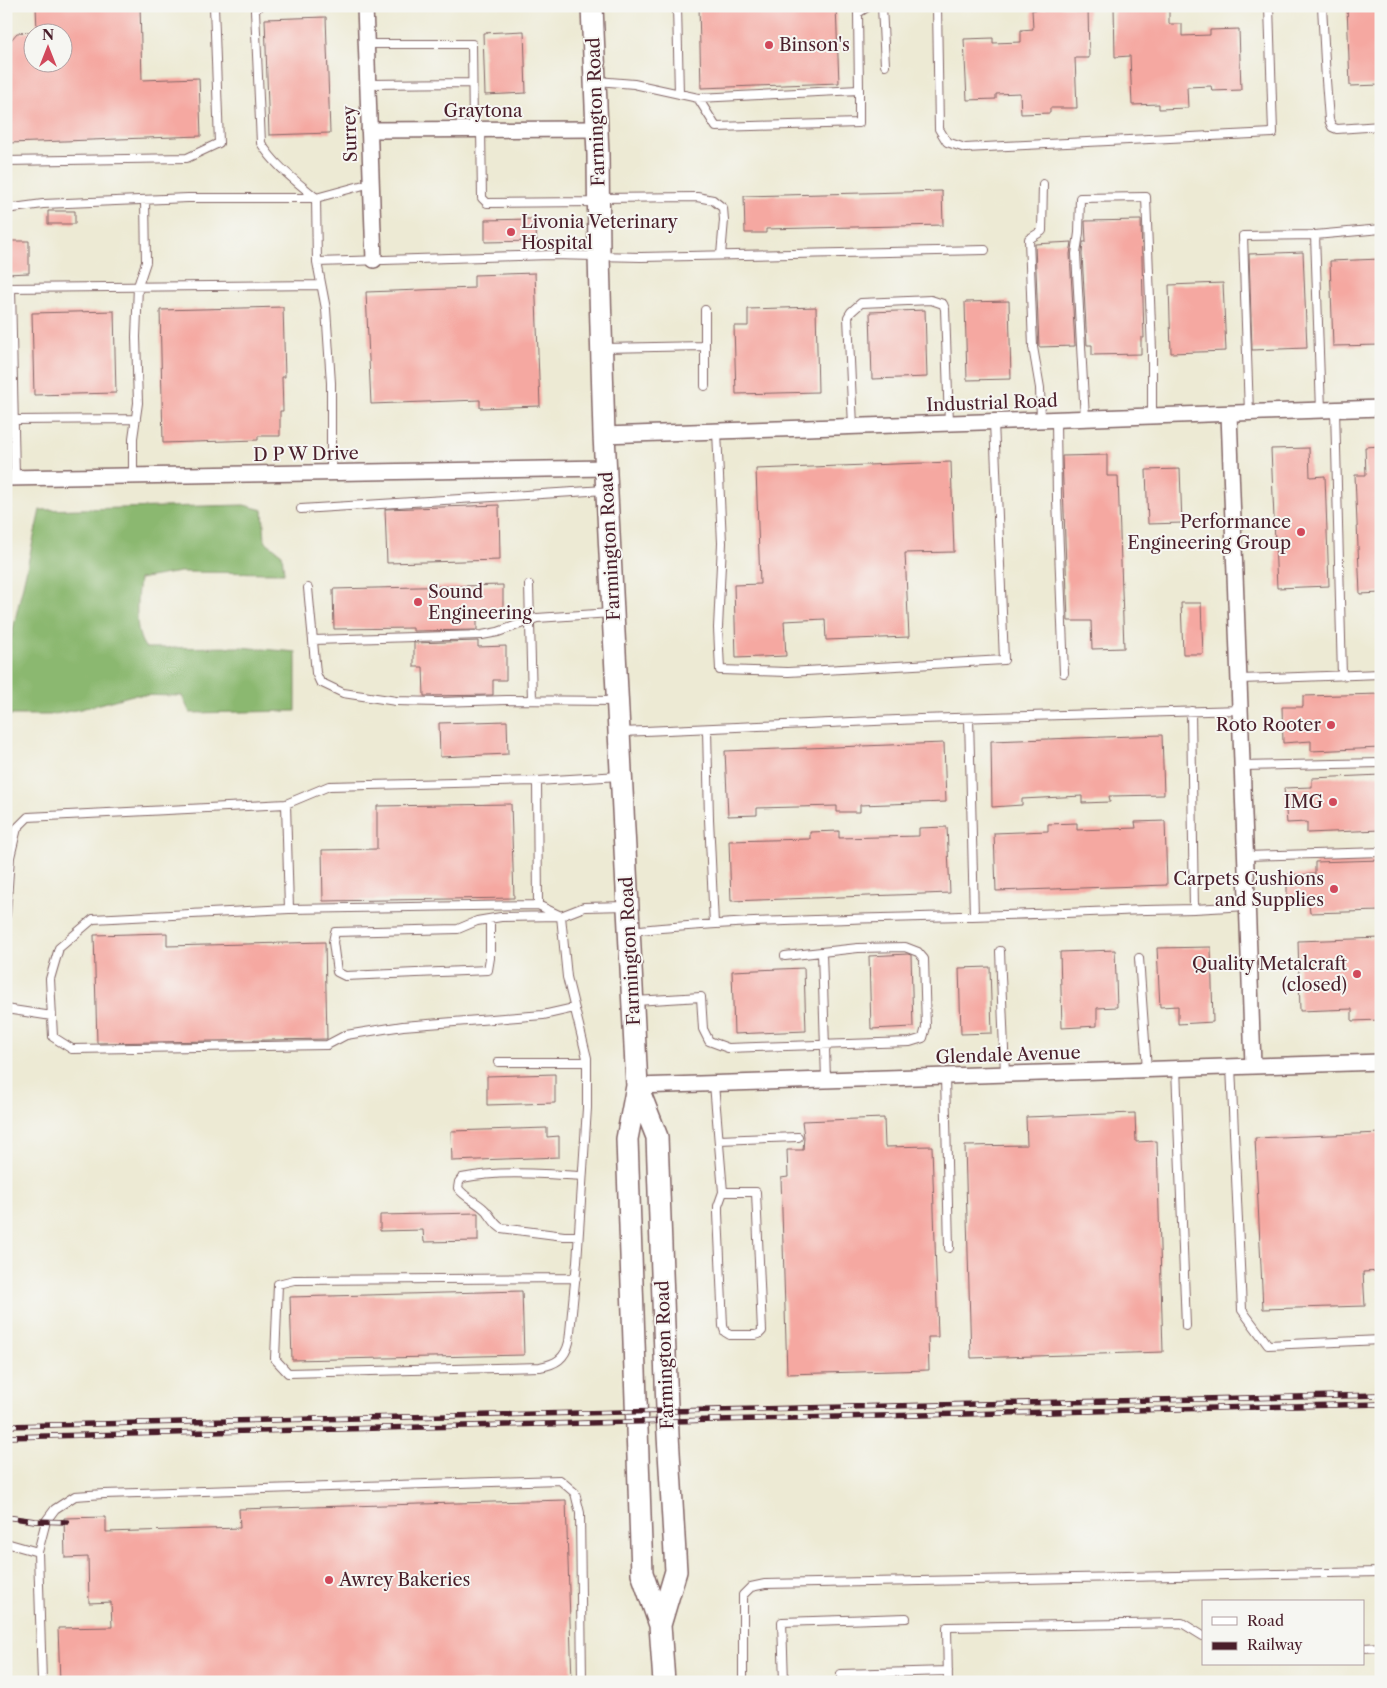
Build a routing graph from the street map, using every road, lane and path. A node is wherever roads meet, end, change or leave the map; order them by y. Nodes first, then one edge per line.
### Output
1 (214, 6) edge
2 (259, 6) edge
3 (365, 6) edge
4 (592, 6) edge
5 (677, 6) edge
6 (869, 6) edge
7 (882, 6) edge
8 (937, 6) edge
9 (1269, 6) edge
10 (1322, 6) edge
11 (366, 44) junction
12 (885, 65) dead end
13 (595, 81) junction
14 (472, 83) junction
15 (368, 84) junction
16 (859, 90) junction
17 (679, 94) junction
18 (698, 98) junction
19 (1381, 126) edge
20 (597, 129) junction
21 (369, 130) junction
22 (477, 130) junction
23 (6, 161) edge
24 (371, 183) junction
25 (1043, 184) dead end
26 (316, 198) junction
27 (145, 200) junction
28 (599, 200) junction
29 (6, 209) edge
30 (1381, 229) edge
31 (1315, 235) junction
32 (986, 250) dead end
33 (721, 254) junction
34 (599, 256) junction
35 (374, 260) junction
36 (317, 262) junction
37 (321, 285) junction
38 (138, 286) junction
39 (8, 288) edge
40 (704, 310) dead end
41 (705, 346) junction
42 (602, 348) junction
43 (705, 386) dead end
44 (1381, 408) edge
45 (1328, 410) junction
46 (1249, 413) junction
47 (1229, 414) junction
48 (1152, 416) junction
49 (136, 419) junction
50 (1085, 419) junction
51 (14, 420) junction
52 (1049, 420) junction
53 (994, 422) junction
54 (949, 423) junction
55 (853, 426) junction
56 (717, 431) junction
57 (604, 435) junction
58 (606, 468) junction
59 (332, 472) junction
60 (133, 476) junction
61 (11, 477) edge
62 (607, 490) junction
63 (301, 509) dead end
64 (529, 585) dead end
65 (308, 588) dead end
66 (614, 613) junction
67 (530, 619) junction
68 (314, 640) junction
69 (1064, 673) dead end
70 (1381, 674) edge
71 (1342, 676) junction
72 (1240, 679) junction
73 (532, 700) junction
74 (618, 701) junction
75 (1242, 710) junction
76 (1191, 711) junction
77 (969, 718) junction
78 (707, 729) junction
79 (620, 732) junction
80 (1381, 763) edge
81 (1242, 766) junction
82 (622, 776) junction
83 (537, 780) junction
84 (286, 804) junction
85 (1381, 852) edge
86 (1246, 856) junction
87 (538, 905) junction
88 (628, 906) junction
89 (1248, 906) junction
90 (1194, 908) junction
91 (289, 909) junction
92 (6, 915) edge
93 (561, 916) junction
94 (974, 916) junction
95 (490, 919) junction
96 (714, 924) junction
97 (630, 931) junction
98 (1000, 951) dead end
99 (822, 952) junction
100 (785, 956) dead end
101 (1139, 958) dead end
102 (633, 1002) junction
103 (574, 1008) junction
104 (6, 1009) edge
105 (52, 1016) junction
106 (826, 1045) junction
107 (498, 1062) dead end
108 (587, 1062) junction
109 (1381, 1062) edge
110 (1253, 1065) junction
111 (1232, 1066) junction
112 (1176, 1068) junction
113 (1147, 1069) junction
114 (1005, 1074) junction
115 (945, 1076) junction
116 (826, 1080) junction
117 (714, 1084) junction
118 (637, 1086) junction
119 (798, 1137) dead end
120 (719, 1140) junction
121 (582, 1176) junction
122 (723, 1192) junction
123 (578, 1236) junction
124 (948, 1248) dead end
125 (576, 1278) junction
126 (1186, 1326) dead end
127 (1381, 1340) edge
128 (6, 1543) edge
129 (38, 1552) junction
130 (1381, 1572) edge
131 (906, 1618) dead end
132 (660, 1625) junction
133 (1202, 1635) edge
134 (1381, 1647) edge
135 (1364, 1648) edge
136 (948, 1671) junction
137 (42, 1682) edge
138 (582, 1682) edge
139 (664, 1682) edge
140 (744, 1682) edge
141 (784, 1682) edge
142 (841, 1682) edge
143 (948, 1682) edge

1 - 23 lane
2 - 26 lane
3 - 11 street, Surrey
4 - 13 main road, Farmington Road
5 - 17 lane
6 - 16 lane
7 - 12 lane
8 - 9 lane
10 - 19 lane
11 - 14 lane
11 - 15 street, Surrey
13 - 17 lane
13 - 20 main road, Farmington Road
14 - 15 lane
14 - 22 lane
15 - 21 street, Surrey
16 - 18 lane
16 - 18 lane
17 - 18 lane
20 - 22 street, Graytona
20 - 28 main road, Farmington Road
21 - 22 street, Graytona
21 - 24 street, Surrey
22 - 28 lane
24 - 26 lane
24 - 35 street, Surrey
25 - 52 lane
26 - 27 lane
26 - 36 lane
27 - 29 lane
27 - 38 lane
28 - 33 lane
28 - 34 main road, Farmington Road
30 - 31 lane
31 - 45 lane
31 - 46 lane
32 - 33 lane
33 - 34 lane
34 - 35 lane
34 - 42 main road, Farmington Road
35 - 36 lane
36 - 37 lane
37 - 38 lane
37 - 59 lane
38 - 39 lane
38 - 49 lane
39 - 51 lane
40 - 41 lane
41 - 42 lane
41 - 43 lane
42 - 57 main road, Farmington Road
44 - 45 street, Industrial Road
45 - 46 street, Industrial Road
45 - 71 lane
46 - 47 street, Industrial Road
47 - 48 street, Industrial Road
47 - 72 street
48 - 50 street, Industrial Road
48 - 50 lane
49 - 51 lane
49 - 60 lane
50 - 52 street, Industrial Road
51 - 61 lane
52 - 53 street, Industrial Road
52 - 69 lane
53 - 54 street, Industrial Road
53 - 56 lane
54 - 55 street, Industrial Road
54 - 55 lane
55 - 56 street, Industrial Road
56 - 57 street, Industrial Road
57 - 58 main road, Farmington Road
58 - 59 street, D P W Drive
58 - 62 main road, Farmington Road
59 - 60 street, D P W Drive
60 - 61 street, D P W Drive
62 - 63 lane
62 - 66 main road, Farmington Road
64 - 67 lane
65 - 68 lane
66 - 67 lane
66 - 74 main road, Farmington Road
67 - 68 lane
67 - 73 lane
68 - 73 lane
70 - 71 lane
71 - 72 lane
72 - 75 street
73 - 74 lane
74 - 79 main road, Farmington Road
75 - 76 lane
75 - 81 street
76 - 77 lane
76 - 90 lane
77 - 78 lane
77 - 94 lane
78 - 79 lane
78 - 96 lane
79 - 82 main road, Farmington Road
80 - 81 lane
81 - 86 street
82 - 83 lane
82 - 88 main road, Farmington Road
83 - 84 lane
83 - 87 lane
84 - 91 lane
84 - 92 lane
85 - 86 lane
86 - 89 street
87 - 91 lane
87 - 93 lane
88 - 93 lane
88 - 97 main road, Farmington Road
89 - 90 lane
89 - 110 street
90 - 94 lane
91 - 105 lane
93 - 95 lane
93 - 103 lane
94 - 96 lane
95 - 95 lane
96 - 97 lane
97 - 102 main road, Farmington Road
98 - 114 lane
99 - 100 lane
99 - 106 lane
99 - 106 lane
101 - 113 lane
102 - 106 lane
102 - 118 main road, Farmington Road
103 - 105 lane
103 - 108 lane
104 - 105 lane
106 - 116 lane
107 - 108 lane
108 - 121 lane
109 - 110 street, Glendale Avenue
110 - 111 street, Glendale Avenue
111 - 112 street, Glendale Avenue
111 - 127 lane
112 - 113 street, Glendale Avenue
112 - 126 lane
113 - 114 street, Glendale Avenue
114 - 115 street, Glendale Avenue
115 - 116 street, Glendale Avenue
115 - 124 lane
116 - 117 street, Glendale Avenue
117 - 118 street, Glendale Avenue
117 - 120 lane
118 - 132 main road, Farmington Road
118 - 132 main road, Farmington Road
119 - 120 lane
120 - 122 lane
121 - 123 lane
121 - 123 lane
122 - 122 lane
123 - 125 lane
125 - 125 lane
128 - 129 lane
129 - 137 lane
129 - 138 lane
130 - 140 lane
131 - 141 lane
132 - 139 main road, Farmington Road
133 - 136 lane
134 - 135 lane
136 - 142 lane
136 - 143 lane

